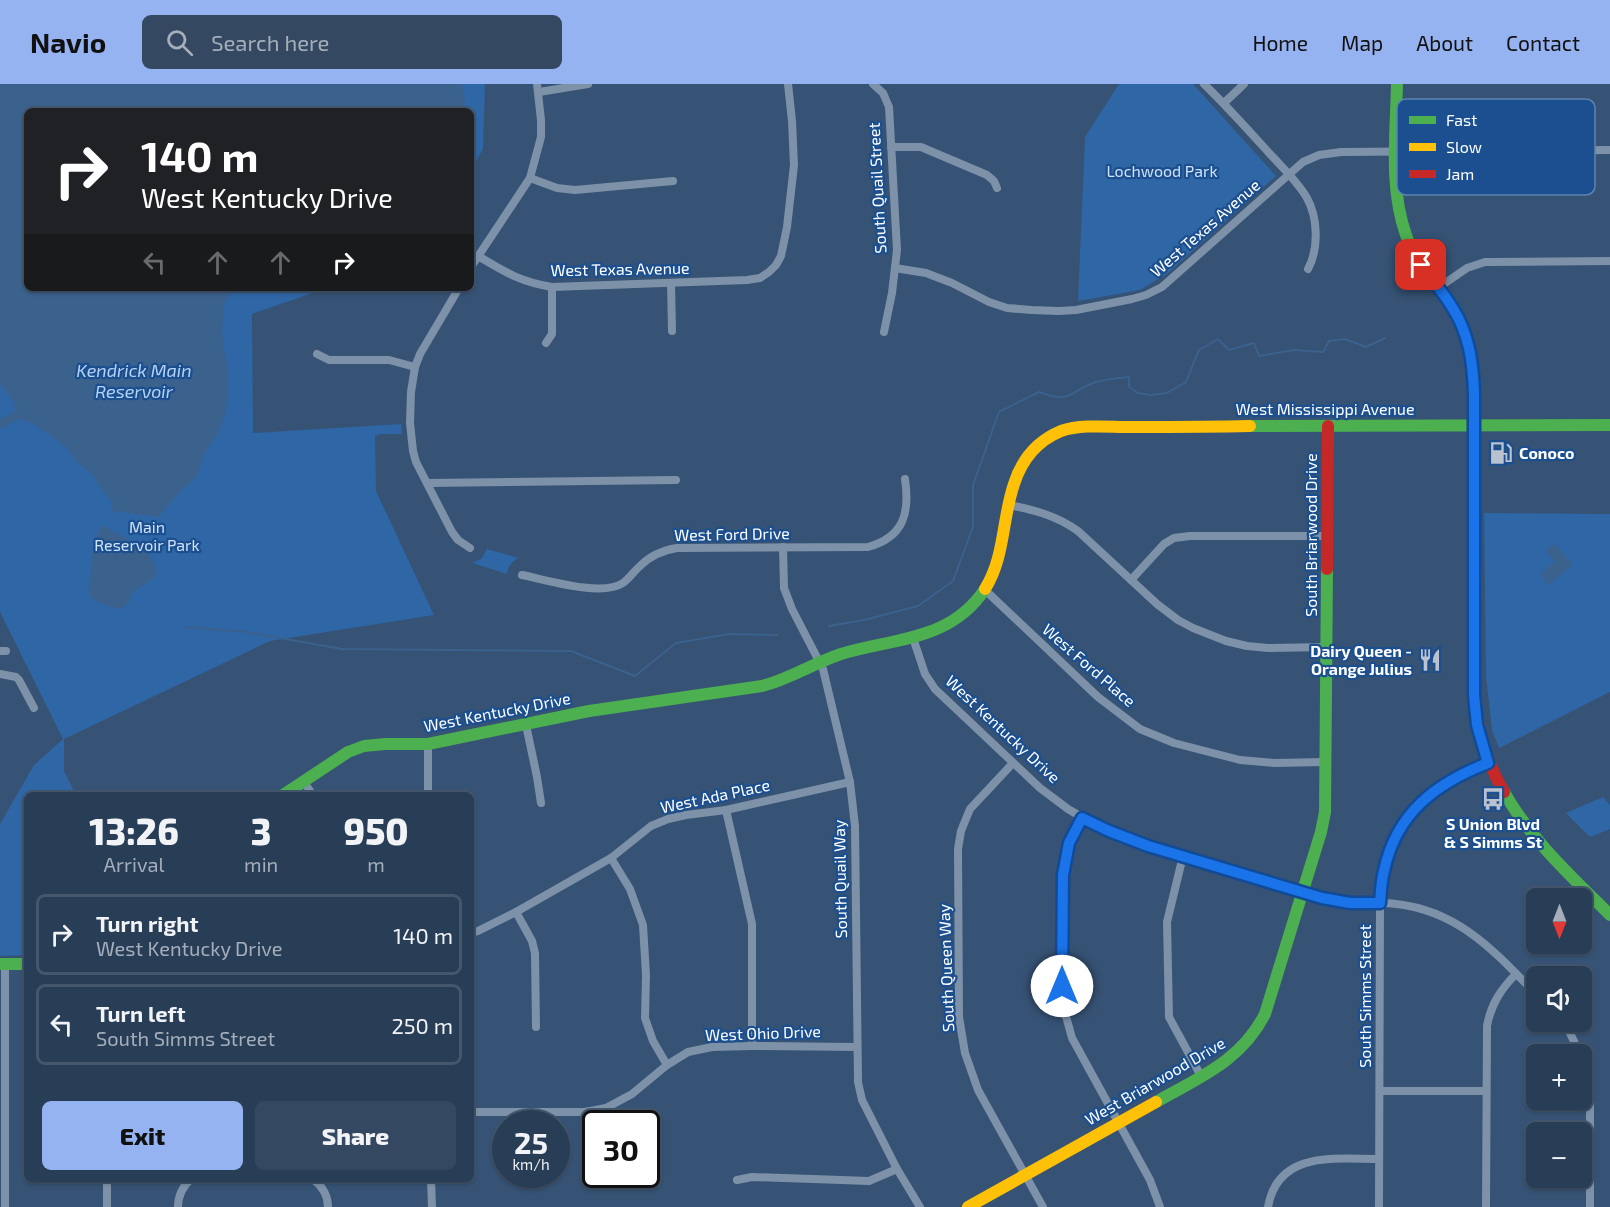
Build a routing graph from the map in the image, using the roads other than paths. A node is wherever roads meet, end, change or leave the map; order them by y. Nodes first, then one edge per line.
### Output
1 (588, 84) edge
2 (788, 84) edge
3 (873, 84) edge
4 (1204, 84) edge
5 (1244, 84) edge
6 (1397, 84) edge
7 (538, 88) edge
8 (1224, 103) junction
9 (891, 147) junction
10 (1595, 150) edge
11 (1610, 150) edge
12 (1396, 151) junction
13 (1289, 175) junction
14 (530, 178) junction
15 (673, 181) dead end
16 (997, 188) dead end
17 (1397, 190) edge
18 (1398, 195) edge
19 (478, 256) junction
20 (1610, 261) edge
21 (474, 262) edge
22 (895, 268) junction
23 (1308, 269) dead end
24 (671, 283) junction
25 (552, 287) junction
26 (1438, 288) junction
27 (457, 291) edge
28 (672, 331) dead end
29 (884, 332) dead end
30 (546, 343) dead end
31 (317, 354) dead end
32 (415, 367) junction
33 (1474, 425) junction
34 (1610, 425) edge
35 (1328, 426) junction
36 (905, 479) dead end
37 (676, 480) dead end
38 (427, 483) junction
39 (1009, 505) junction
40 (1327, 536) junction
41 (783, 547) junction
42 (470, 548) dead end
43 (522, 575) dead end
44 (1131, 580) junction
45 (985, 590) junction
46 (913, 638) junction
47 (1327, 647) junction
48 (820, 663) junction
49 (0, 674) edge
50 (34, 708) dead end
51 (526, 725) junction
52 (428, 744) junction
53 (1326, 762) junction
54 (1013, 763) junction
55 (1488, 763) junction
56 (303, 781) junction
57 (849, 782) junction
58 (287, 792) edge
59 (311, 792) edge
60 (428, 792) edge
61 (541, 803) dead end
62 (726, 810) junction
63 (1082, 818) junction
64 (1183, 856) junction
65 (611, 858) junction
66 (1302, 892) junction
67 (1380, 903) junction
68 (516, 912) junction
69 (1610, 915) edge
70 (474, 932) edge
71 (2, 964) edge
72 (24, 964) edge
73 (1516, 974) junction
74 (1526, 984) edge
75 (536, 1027) dead end
76 (752, 1046) junction
77 (857, 1047) junction
78 (667, 1065) junction
79 (1202, 1076) junction
80 (1380, 1090) junction
81 (1486, 1091) junction
82 (1590, 1110) edge
83 (474, 1112) edge
84 (1118, 1122) junction
85 (1379, 1159) junction
86 (897, 1169) junction
87 (1025, 1174) junction
88 (737, 1180) dead end
89 (107, 1182) edge
90 (188, 1182) edge
91 (316, 1182) edge
92 (431, 1182) edge
93 (5, 1207) edge
94 (107, 1207) edge
95 (177, 1207) edge
96 (328, 1207) edge
97 (432, 1207) edge
98 (920, 1207) edge
99 (968, 1207) edge
100 (1043, 1207) edge
101 (1160, 1207) edge
102 (1268, 1207) edge
103 (1379, 1207) edge
104 (1486, 1207) edge
105 (1590, 1207) edge

1 - 7 street
2 - 24 street, West Texas Avenue
3 - 9 street, South Quail Street
4 - 8 street
5 - 8 street
6 - 12 street
7 - 14 street
8 - 13 street
9 - 16 street
9 - 22 street, South Quail Street
10 - 11 street, West Texas Avenue
12 - 13 street, West Texas Avenue
12 - 17 street
13 - 22 street, West Texas Avenue
13 - 23 street
14 - 15 street
14 - 19 street
18 - 26 street
19 - 21 street
19 - 25 street, West Texas Avenue
20 - 26 street
22 - 29 street, South Quail Street
24 - 25 street, West Texas Avenue
24 - 28 street
25 - 30 street
26 - 33 street
27 - 32 street
31 - 32 street
32 - 38 street
33 - 34 street, West Mississippi Avenue
33 - 35 street, West Mississippi Avenue
33 - 55 street
35 - 39 street, West Mississippi Avenue
35 - 40 street, South Briarwood Drive
36 - 41 street, West Ford Drive
37 - 38 street
38 - 42 street
39 - 44 street
39 - 45 street
40 - 44 street
40 - 47 street, South Briarwood Drive
41 - 43 street, West Ford Drive
41 - 48 street, South Quail Way
44 - 47 street
45 - 46 street
45 - 53 street, West Ford Place
46 - 48 street, West Kentucky Drive
46 - 54 street, West Kentucky Drive
47 - 53 street, South Briarwood Drive
48 - 51 street, West Kentucky Drive
48 - 57 street, South Quail Way
49 - 50 street
51 - 52 street, West Kentucky Drive
51 - 61 street
52 - 56 street, West Kentucky Drive
52 - 60 street
53 - 66 street, South Briarwood Drive
54 - 63 street, West Kentucky Drive
54 - 87 street, South Queen Way
55 - 67 street, South Simms Street
55 - 69 street
56 - 58 street, West Kentucky Drive
56 - 59 street
57 - 62 street, West Ada Place
57 - 77 street, South Quail Way
62 - 65 street, West Ada Place
62 - 76 street
63 - 64 street, West Kentucky Drive
63 - 84 street
64 - 66 street, West Kentucky Drive
64 - 79 street
65 - 68 street, West Ada Place
65 - 78 street
66 - 67 street, West Kentucky Drive
66 - 79 street, West Briarwood Drive
67 - 73 street, West Kentucky Drive
67 - 80 street, South Simms Street
68 - 70 street, West Ada Place
68 - 75 street
71 - 72 street
71 - 93 street
73 - 74 street, West Kentucky Drive
73 - 81 street
76 - 77 street, West Ohio Drive
76 - 78 street, West Ohio Drive
77 - 86 street, South Quail Way
78 - 83 street, West Ohio Drive
79 - 84 street, West Briarwood Drive
80 - 81 street
80 - 85 street, South Simms Street
81 - 104 street
82 - 105 street
84 - 87 street, West Briarwood Drive
84 - 101 street
85 - 102 street
85 - 103 street, South Simms Street
86 - 88 street
86 - 98 street, South Quail Way
87 - 99 street, West Briarwood Drive
87 - 100 street, South Queen Way
89 - 94 street
90 - 95 street
91 - 96 street
92 - 97 street

